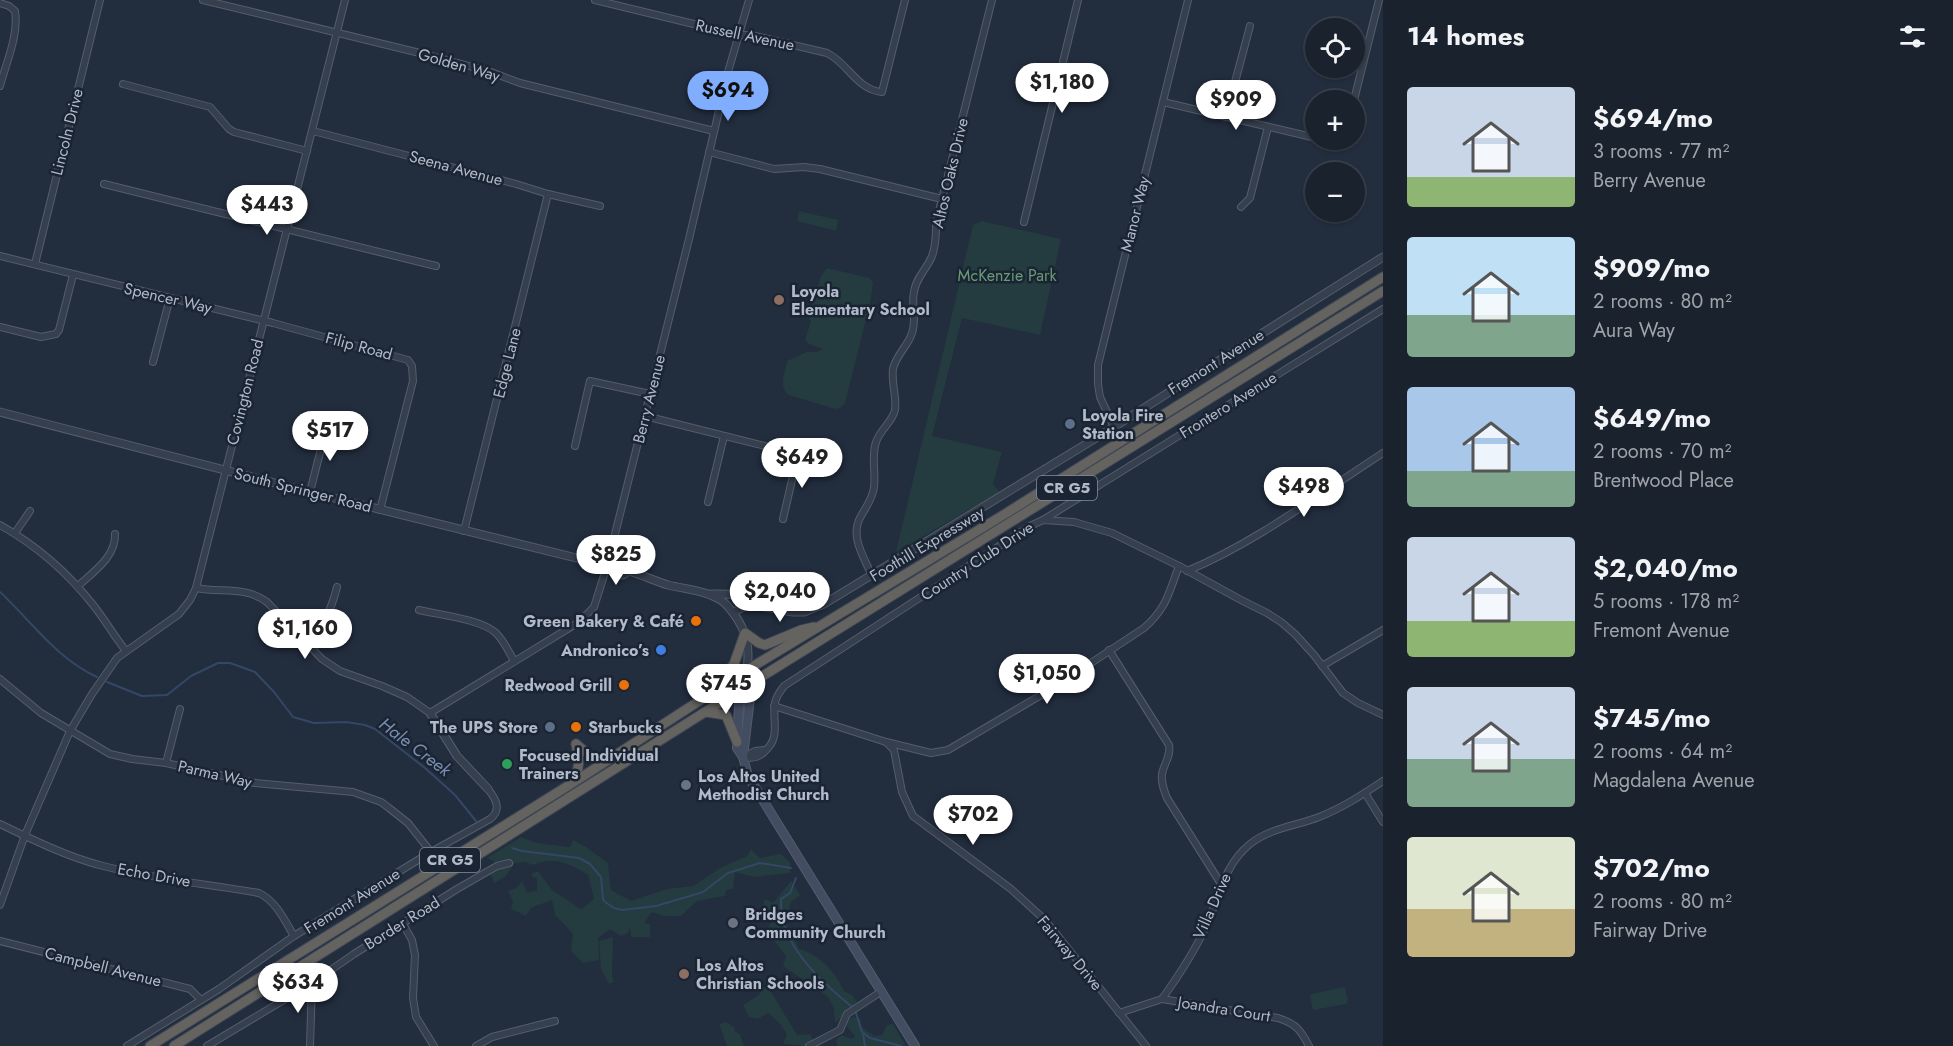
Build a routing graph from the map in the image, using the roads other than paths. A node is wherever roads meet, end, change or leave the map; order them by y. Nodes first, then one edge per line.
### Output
1 (100, 0) edge
2 (203, 0) edge
3 (345, 0) edge
4 (595, 0) edge
5 (749, 0) edge
6 (905, 0) edge
7 (992, 0) edge
8 (1078, 0) edge
9 (1188, 0) edge
10 (1378, 0) edge
11 (0, 3) edge
12 (1250, 26) dead end
13 (336, 33) junction
14 (739, 36) junction
15 (123, 84) dead end
16 (0, 86) edge
17 (1356, 90) edge
18 (1163, 102) junction
19 (1226, 116) junction
20 (1268, 127) junction
21 (313, 131) junction
22 (714, 131) junction
23 (1305, 135) edge
24 (307, 151) junction
25 (709, 152) junction
26 (104, 184) dead end
27 (548, 194) junction
28 (942, 199) junction
29 (600, 206) dead end
30 (1241, 207) dead end
31 (1024, 222) dead end
32 (286, 228) junction
33 (0, 256) edge
34 (1383, 257) edge
35 (34, 264) junction
36 (436, 266) dead end
37 (73, 275) junction
38 (1383, 277) edge
39 (1383, 291) edge
40 (170, 298) junction
41 (1383, 309) edge
42 (263, 321) junction
43 (0, 327) edge
44 (153, 362) dead end
45 (650, 394) junction
46 (0, 412) edge
47 (645, 416) junction
48 (327, 425) dead end
49 (1114, 427) junction
50 (724, 436) junction
51 (575, 446) dead end
52 (1383, 453) edge
53 (798, 454) junction
54 (829, 462) dead end
55 (225, 470) junction
56 (310, 492) junction
57 (708, 502) dead end
58 (380, 510) junction
59 (30, 512) dead end
60 (783, 519) dead end
61 (1043, 520) junction
62 (0, 525) edge
63 (464, 531) junction
64 (15, 533) junction
65 (115, 534) dead end
66 (610, 554) junction
67 (607, 566) junction
68 (1179, 566) junction
69 (629, 571) junction
70 (1187, 571) junction
71 (872, 576) junction
72 (78, 586) junction
73 (337, 587) dead end
74 (196, 588) junction
75 (709, 594) junction
76 (759, 605) junction
77 (419, 610) dead end
78 (733, 613) junction
79 (822, 625) junction
80 (1383, 630) edge
81 (745, 633) junction
82 (305, 642) junction
83 (1109, 650) junction
84 (126, 651) junction
85 (514, 661) junction
86 (1322, 666) junction
87 (747, 670) junction
88 (0, 679) edge
89 (751, 684) junction
90 (740, 690) junction
91 (707, 696) junction
92 (774, 706) junction
93 (180, 709) dead end
94 (706, 712) junction
95 (430, 713) junction
96 (1383, 716) edge
97 (70, 731) junction
98 (737, 742) junction
99 (886, 742) junction
100 (743, 757) junction
101 (610, 759) junction
102 (166, 763) junction
103 (1383, 781) edge
104 (571, 784) junction
105 (488, 789) joint
106 (1365, 793) junction
107 (1383, 822) edge
108 (0, 824) edge
109 (24, 835) junction
110 (431, 852) junction
111 (509, 863) dead end
112 (1221, 884) junction
113 (0, 905) edge
114 (404, 924) junction
115 (294, 936) junction
116 (0, 941) edge
117 (312, 983) junction
118 (882, 991) junction
119 (1162, 999) junction
120 (201, 1000) junction
121 (1119, 1013) junction
122 (555, 1021) dead end
123 (127, 1046) edge
124 (150, 1046) edge
125 (174, 1046) edge
126 (207, 1046) edge
127 (310, 1046) edge
128 (434, 1046) edge
129 (476, 1046) edge
130 (808, 1046) edge
131 (915, 1046) edge
132 (1146, 1046) edge
133 (1309, 1046) edge

1 - 35 street, Lincoln Drive
2 - 13 street, Golden Way
3 - 13 street, Covington Road
4 - 14 street, Russell Avenue
5 - 14 street, Berry Avenue
6 - 14 street, Russell Avenue
7 - 28 street, Altos Oaks Drive
8 - 31 street
9 - 18 street, Manor Way
10 - 17 street
11 - 16 street
12 - 19 street
13 - 21 street, Covington Road
13 - 22 street, Golden Way
14 - 22 street, Berry Avenue
15 - 24 street
18 - 19 street
18 - 49 street, Manor Way
19 - 20 street
20 - 23 street
20 - 30 street
21 - 24 street, Covington Road
21 - 27 street, Seena Avenue
22 - 25 street, Berry Avenue
24 - 32 street, Covington Road
25 - 28 street
25 - 45 street, Berry Avenue
26 - 32 street
27 - 29 street, Seena Avenue
27 - 63 street, Edge Lane
28 - 71 street, Altos Oaks Drive
32 - 36 street
32 - 42 street, Covington Road
33 - 35 street, Spencer Way
34 - 49 street, Fremont Avenue
35 - 37 street, Spencer Way
37 - 40 street, Spencer Way
37 - 43 street
38 - 79 highway, Foothill Expressway / CR G5
39 - 89 highway, Foothill Expressway / CR G5
40 - 42 street, Spencer Way
40 - 44 street
41 - 61 street, Frontero Avenue
42 - 55 street, Covington Road
42 - 58 street, Filip Road
45 - 47 street, Berry Avenue
45 - 51 street
46 - 55 street, South Springer Road
47 - 50 street
47 - 66 street, Berry Avenue
48 - 56 street
49 - 71 street, Fremont Avenue
50 - 53 street
50 - 57 street
52 - 70 street
53 - 54 street
53 - 60 street
55 - 56 street, South Springer Road
55 - 74 street, Covington Road
56 - 58 street, South Springer Road
58 - 63 street, South Springer Road
59 - 64 street
61 - 68 street, Country Club Drive
61 - 92 street, Country Club Drive
62 - 64 street
63 - 67 street, South Springer Road
64 - 72 street
65 - 72 street
66 - 67 street, Berry Avenue
66 - 69 street
67 - 69 street, South Springer Road
67 - 85 street, Berry Avenue
68 - 70 street, Country Club Drive
68 - 83 street
69 - 75 street, South Springer Road
70 - 86 street, Country Club Drive
71 - 76 street, Fremont Avenue
72 - 84 street
73 - 82 street
74 - 82 street
74 - 84 street, Covington Road
75 - 76 street
75 - 78 street, South Springer Road
76 - 78 street, Fremont Avenue
77 - 85 street
78 - 81 street, South Springer Road
79 - 81 highway
79 - 87 highway, Foothill Expressway / CR G5
80 - 86 street
81 - 87 street, South Springer Road
81 - 91 highway
82 - 95 street
83 - 99 street
83 - 112 street
84 - 97 street, Covington Road
85 - 95 street, Berry Avenue
86 - 96 street, Country Club Drive
87 - 89 main road
87 - 90 main road
87 - 91 highway, Foothill Expressway / CR G5
88 - 97 street, Parma Way
89 - 90 highway, Foothill Expressway / CR G5
89 - 100 main road
90 - 94 highway, Foothill Expressway / CR G5
90 - 98 main road
91 - 101 highway, Foothill Expressway / CR G5
92 - 99 street
92 - 100 street
93 - 102 street
94 - 98 highway
94 - 125 highway, Foothill Expressway / CR G5
95 - 105 street
97 - 102 street, Parma Way
97 - 109 street, Covington Road
98 - 100 main road
99 - 121 street, Fairway Drive
100 - 118 main road
101 - 104 highway, Foothill Expressway / CR G5
101 - 104 highway
102 - 110 street, Parma Way
103 - 106 street, Villa Drive
104 - 124 highway, Foothill Expressway / CR G5
105 - 110 street, Fremont Avenue
106 - 107 street
106 - 112 street, Villa Drive
108 - 109 street, Echo Drive
109 - 113 street, Covington Road
109 - 115 street, Echo Drive
110 - 115 street, Fremont Avenue
111 - 114 street, Border Road
112 - 119 street, Villa Drive
114 - 117 street, Border Road
114 - 128 street
115 - 120 street, Fremont Avenue
116 - 120 street, Campbell Avenue
117 - 126 street, Border Road
117 - 127 street
118 - 130 street
118 - 131 main road
119 - 121 street
119 - 133 street, Joandra Court
120 - 123 street, Fremont Avenue
121 - 132 street, Fairway Drive
122 - 129 street

